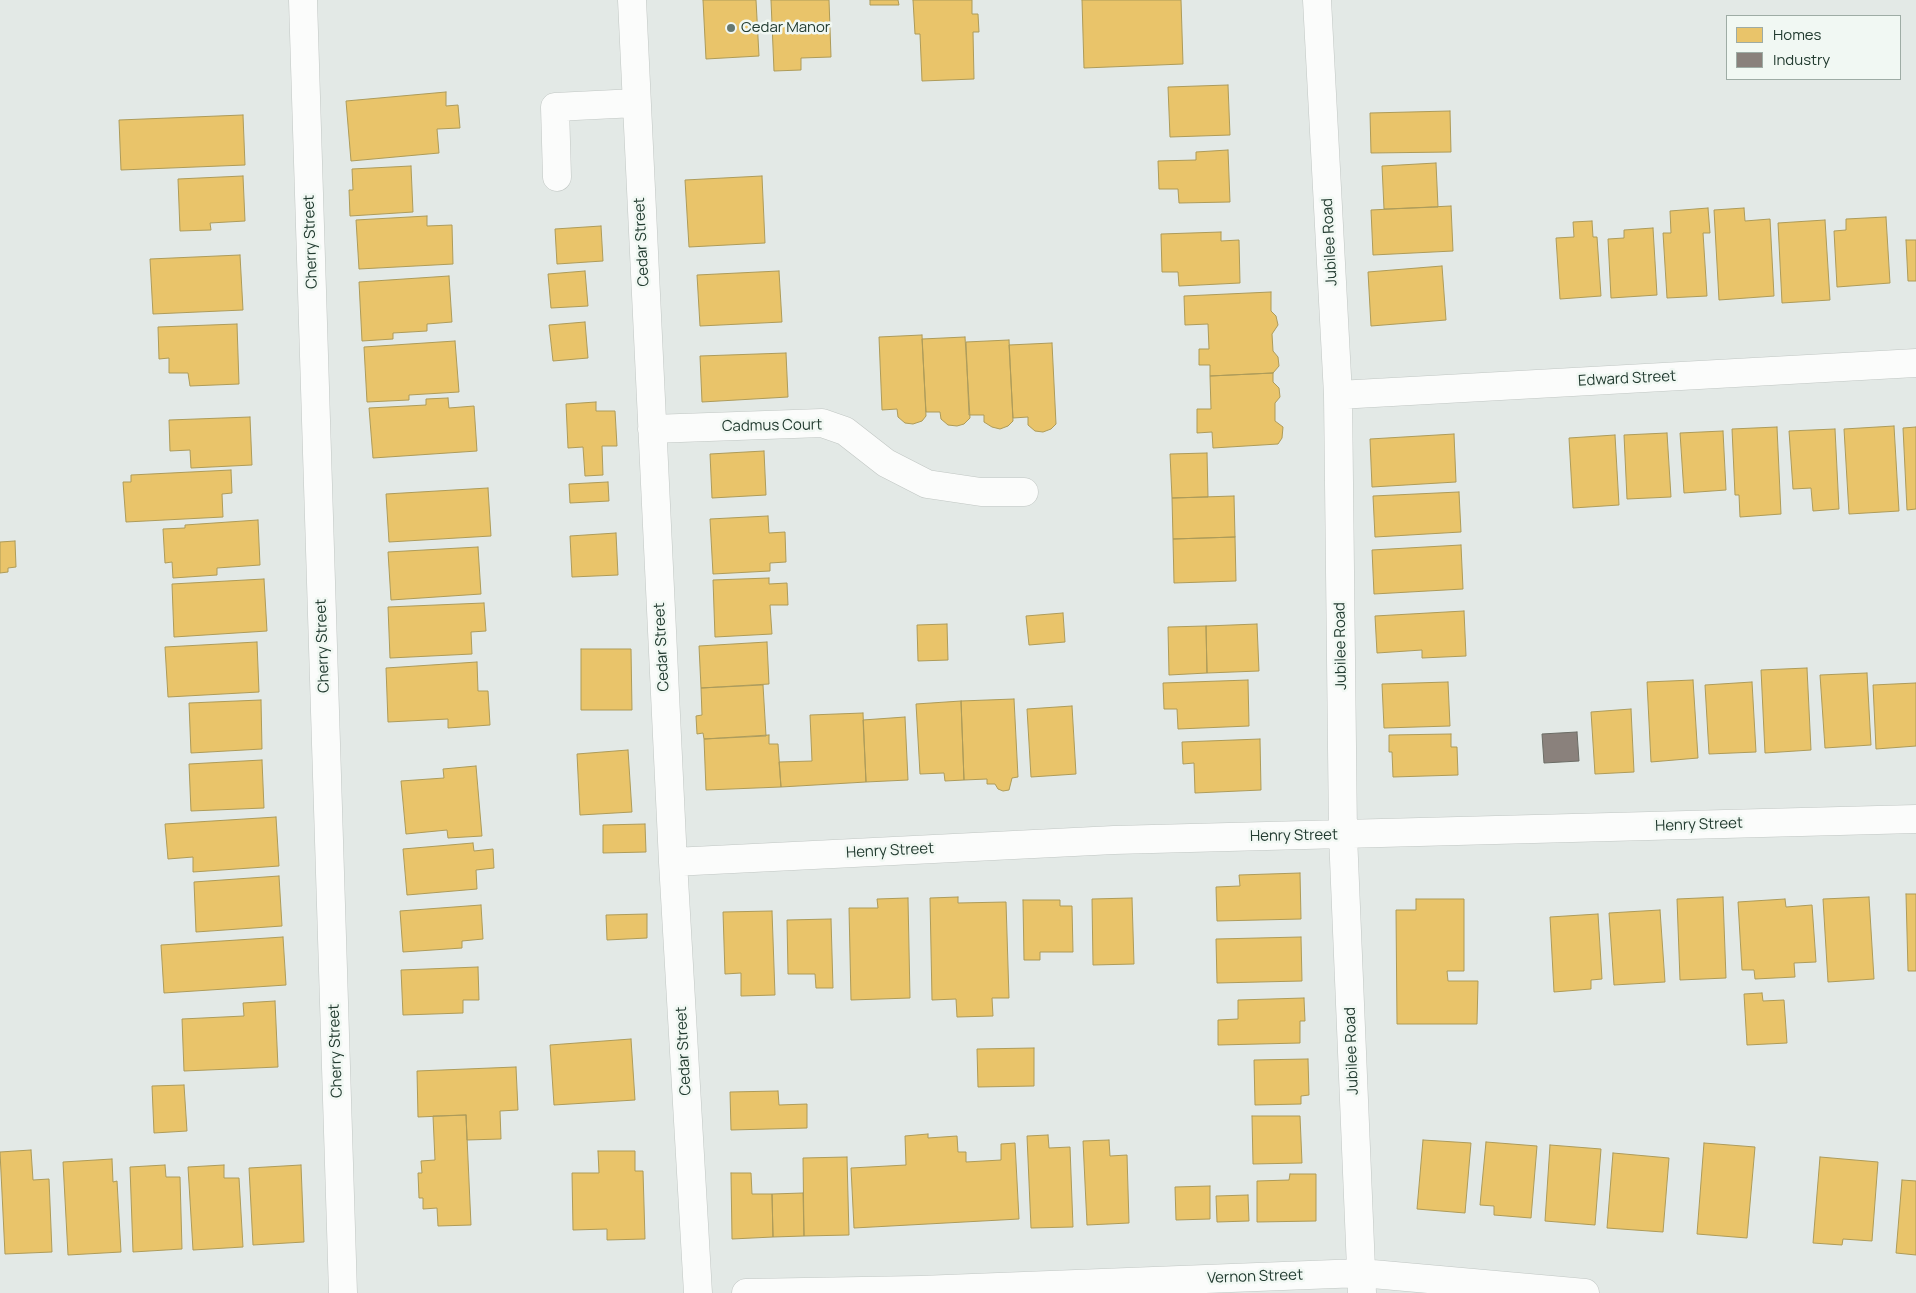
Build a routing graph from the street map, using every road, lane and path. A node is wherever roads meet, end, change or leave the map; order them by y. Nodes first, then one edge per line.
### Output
1 (304, 0) edge
2 (632, 0) edge
3 (1317, 0) edge
4 (636, 103) junction
5 (557, 177) dead end
6 (1916, 363) edge
7 (1338, 395) junction
8 (652, 429) junction
9 (1024, 492) dead end
10 (1916, 819) edge
11 (1343, 835) junction
12 (673, 862) junction
13 (1361, 1283) edge
14 (343, 1293) edge
15 (698, 1293) edge
16 (746, 1293) edge
17 (1585, 1293) edge

1 - 14 street, Cherry Street
2 - 4 street, Cedar Street
3 - 7 street, Jubilee Road
4 - 5 street
4 - 8 street, Cedar Street
6 - 7 street, Edward Street
7 - 11 street, Jubilee Road
8 - 9 street, Cadmus Court
8 - 12 street, Cedar Street
10 - 11 street, Henry Street
11 - 12 street, Henry Street
11 - 13 street, Jubilee Road
12 - 15 street, Cedar Street
13 - 16 street, Vernon Street
13 - 17 street, Vernon Street

